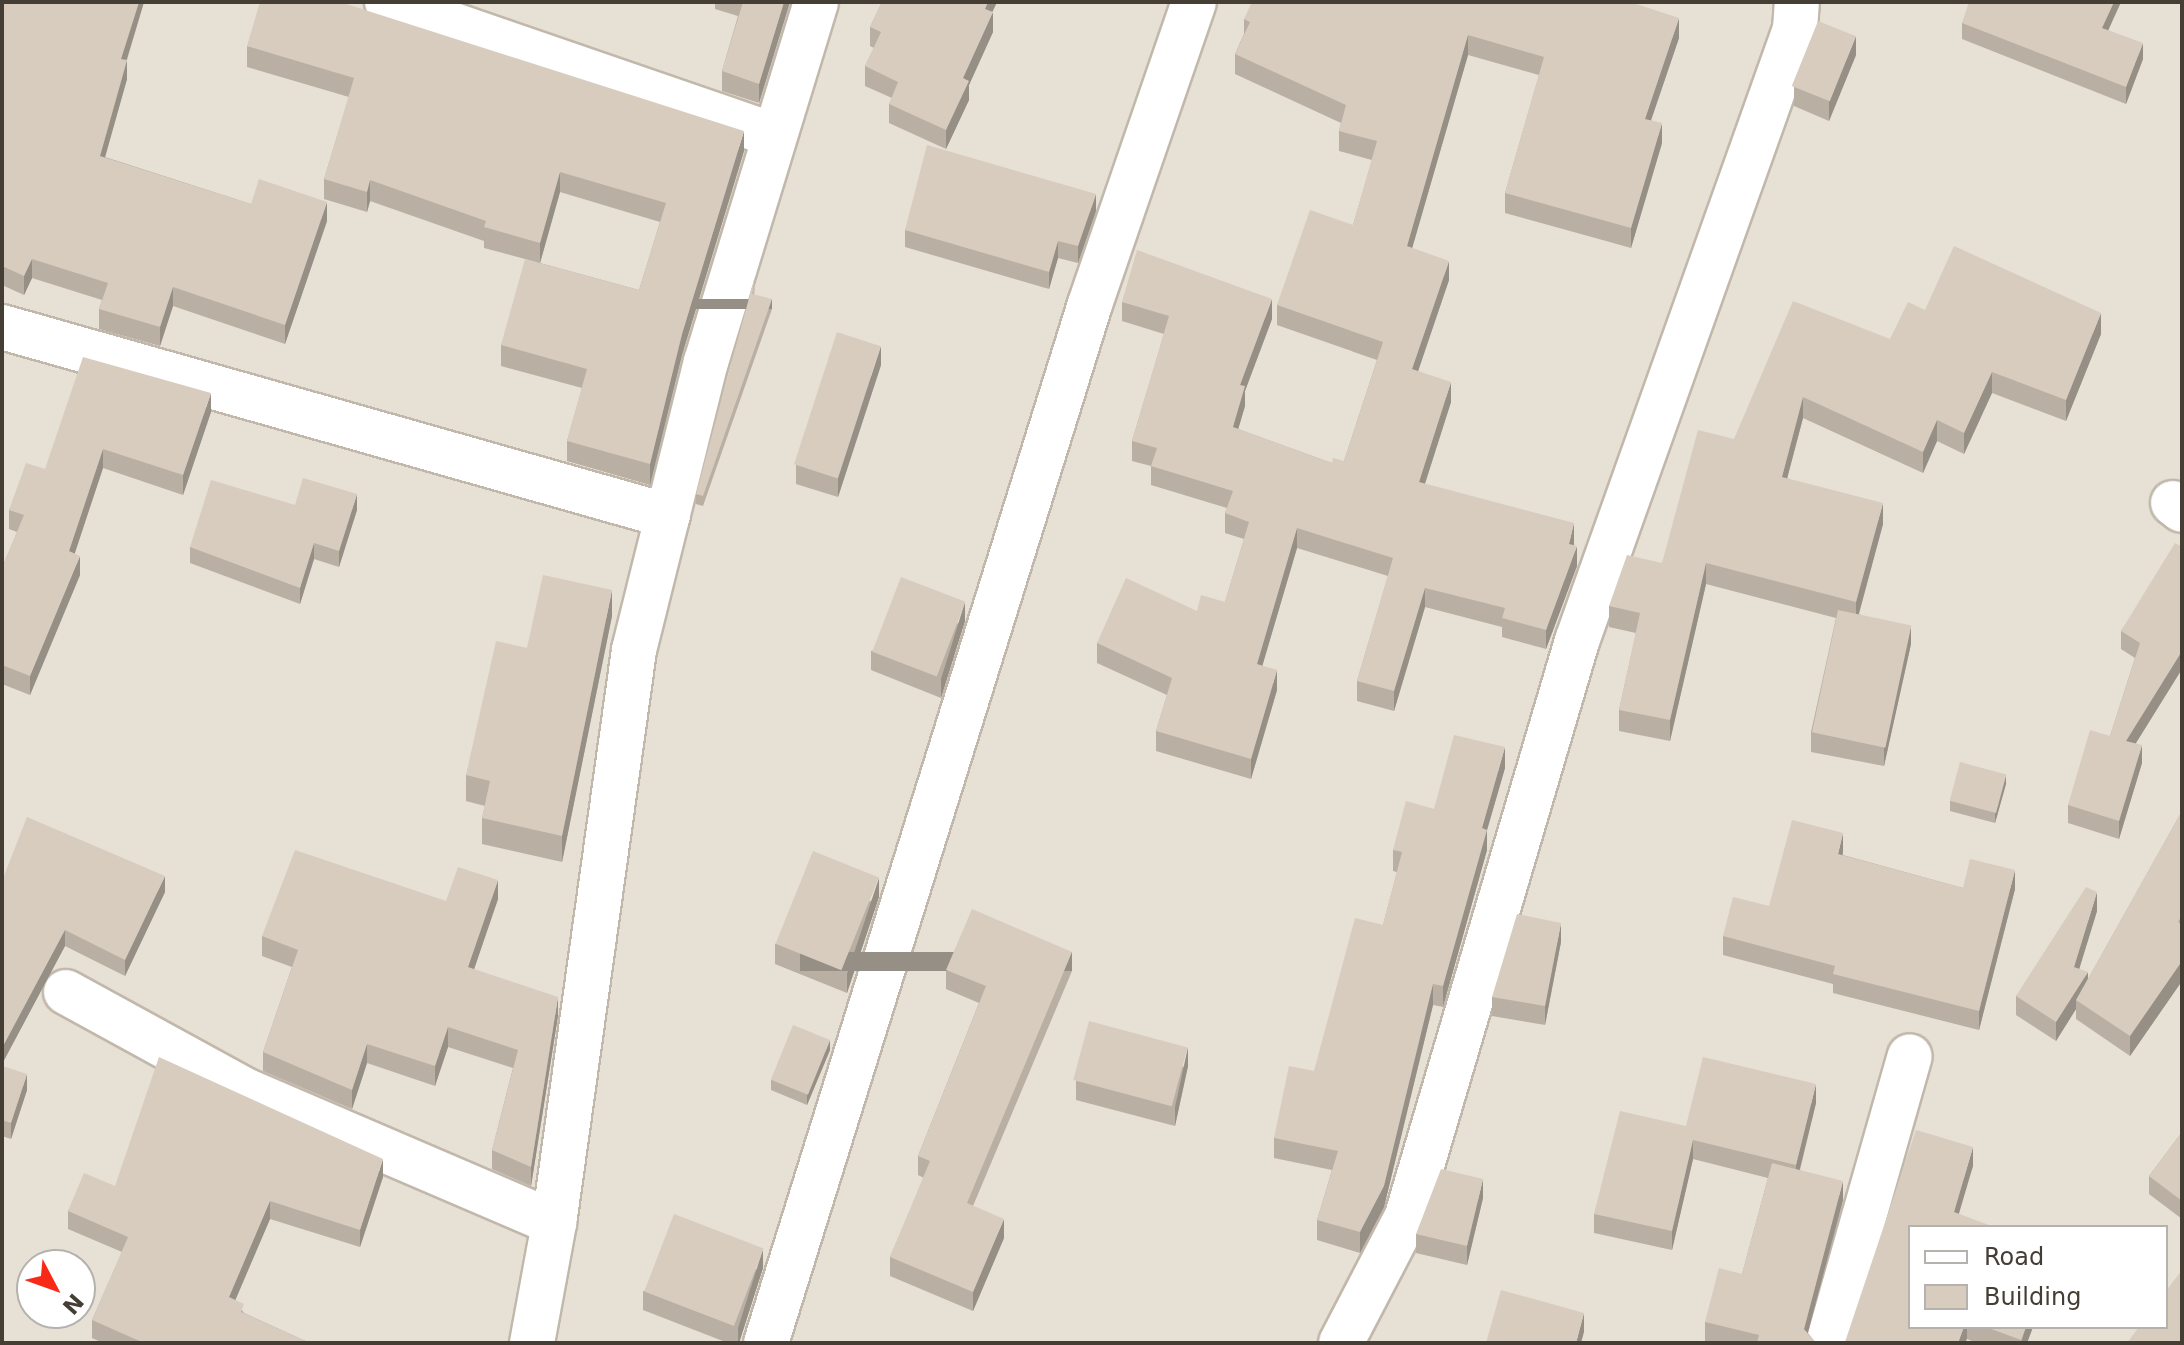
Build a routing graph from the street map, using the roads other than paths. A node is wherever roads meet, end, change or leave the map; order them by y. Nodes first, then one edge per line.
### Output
1 (387, 2) edge
2 (816, 2) edge
3 (1194, 2) edge
4 (1797, 2) edge
5 (774, 135) junction
6 (2, 327) edge
7 (668, 516) junction
8 (66, 992) dead end
9 (1910, 1056) dead end
10 (554, 1223) junction
11 (532, 1343) edge
12 (766, 1343) edge
13 (1341, 1343) edge
14 (1828, 1343) edge

1 - 5 street
2 - 5 street
3 - 12 street
4 - 13 street
5 - 7 street
6 - 7 street
7 - 10 street
8 - 10 street
9 - 14 street
10 - 11 street

